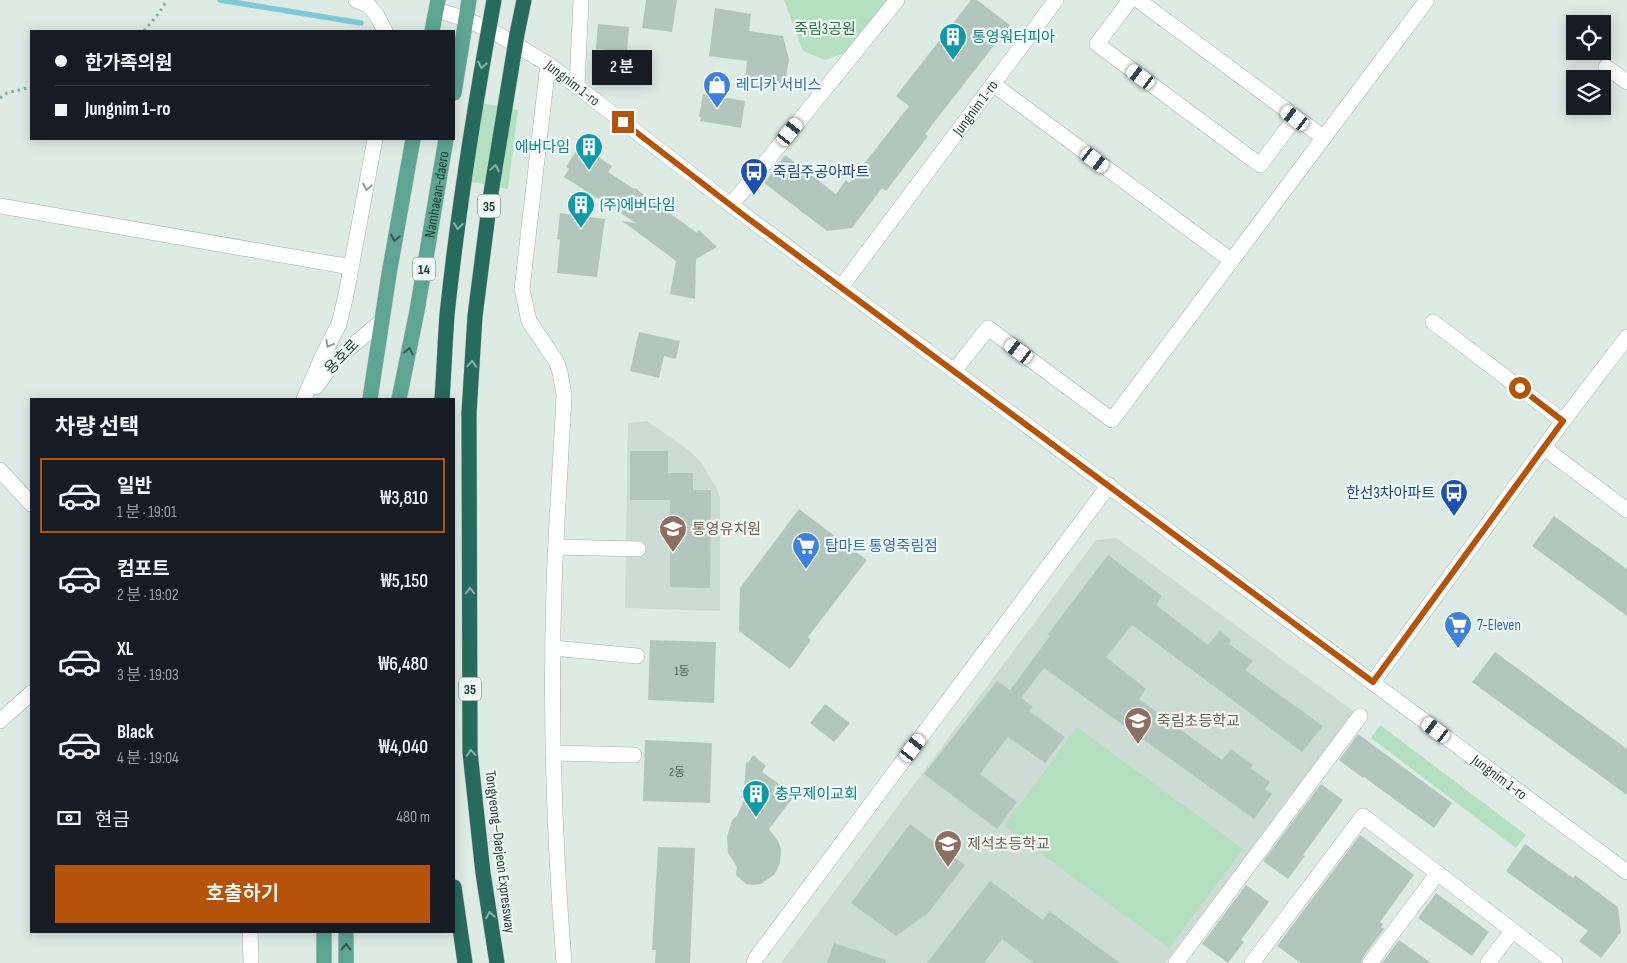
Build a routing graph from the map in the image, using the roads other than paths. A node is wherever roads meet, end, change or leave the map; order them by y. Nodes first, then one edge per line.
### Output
1 (356, 0) edge
2 (469, 0) edge
3 (494, 0) edge
4 (524, 0) edge
5 (581, 0) edge
6 (897, 0) edge
7 (1056, 0) edge
8 (1130, 0) edge
9 (1138, 0) edge
10 (1427, 0) edge
11 (437, 5) edge
12 (466, 19) junction
13 (384, 30) edge
14 (432, 30) edge
15 (548, 64) junction
16 (1606, 67) dead end
17 (1627, 82) edge
18 (993, 84) junction
19 (577, 86) junction
20 (455, 87) edge
21 (1295, 118) junction
22 (1324, 138) junction
23 (374, 140) edge
24 (413, 140) edge
25 (446, 140) edge
26 (731, 205) junction
27 (0, 206) edge
28 (1232, 261) junction
29 (351, 267) junction
30 (841, 287) junction
31 (382, 321) junction
32 (1433, 322) dead end
33 (1627, 337) edge
34 (954, 371) junction
35 (304, 398) edge
36 (309, 398) edge
37 (370, 398) edge
38 (399, 398) edge
39 (442, 398) edge
40 (1563, 421) junction
41 (1544, 448) junction
42 (0, 470) edge
43 (1109, 485) junction
44 (30, 503) edge
45 (1627, 510) edge
46 (556, 547) junction
47 (638, 550) dead end
48 (553, 648) junction
49 (637, 656) dead end
50 (1373, 682) junction
51 (30, 694) edge
52 (1360, 716) dead end
53 (0, 721) edge
54 (553, 753) junction
55 (634, 755) dead end
56 (1627, 872) edge
57 (1438, 873) junction
58 (455, 894) edge
59 (1512, 931) junction
60 (250, 933) edge
61 (324, 933) edge
62 (346, 933) edge
63 (251, 963) edge
64 (324, 963) edge
65 (346, 963) edge
66 (465, 963) edge
67 (497, 963) edge
68 (564, 963) edge
69 (754, 963) edge
70 (1176, 963) edge
71 (1252, 963) edge
72 (1370, 963) edge
73 (1488, 963) edge
74 (1555, 963) edge

1 - 13 street
2 - 12 main road
3 -> 39 highway, 35, bridge
67 -> 4 highway, Tongyeong–Daejeon Expressway / 35, bridge
5 - 19 street
6 - 26 street
7 - 18 street, Jungnim 1-ro
8 - 21 street
9 - 21 street
10 - 22 street
11 - 12 street, Jungnim 1-ro
11 - 14 main road
12 - 15 street, Jungnim 1-ro
12 - 20 main road
15 - 19 street, Jungnim 1-ro
15 - 46 street
16 - 17 street
18 - 28 street
18 - 30 street, Jungnim 1-ro
19 - 26 street, Jungnim 1-ro
21 - 22 street
22 - 28 street
23 -> 29 street
24 -> 31 main road, 14
38 -> 25 main road, Namhaean-daero / 14
26 - 30 street, Jungnim 1-ro
27 - 29 street
28 - 34 street
29 -> 35 street
30 - 34 street, Jungnim 1-ro
31 - 36 street, 용호로
31 - 37 main road, 14
32 - 40 street
33 - 40 street
34 - 43 street, Jungnim 1-ro
40 - 41 street
41 - 45 street
41 - 50 street
42 - 44 street
43 - 50 street, Jungnim 1-ro
43 - 69 street
46 - 47 street
46 - 48 street
48 - 49 street
48 - 54 street
50 - 56 street, Jungnim 1-ro
51 - 53 street
52 - 70 street
54 - 55 street
54 - 68 street
57 - 59 street
57 - 71 street
57 - 72 street
58 - 66 highway
59 - 73 street
59 - 74 street
60 - 63 street
61 - 64 main road
65 -> 62 main road

